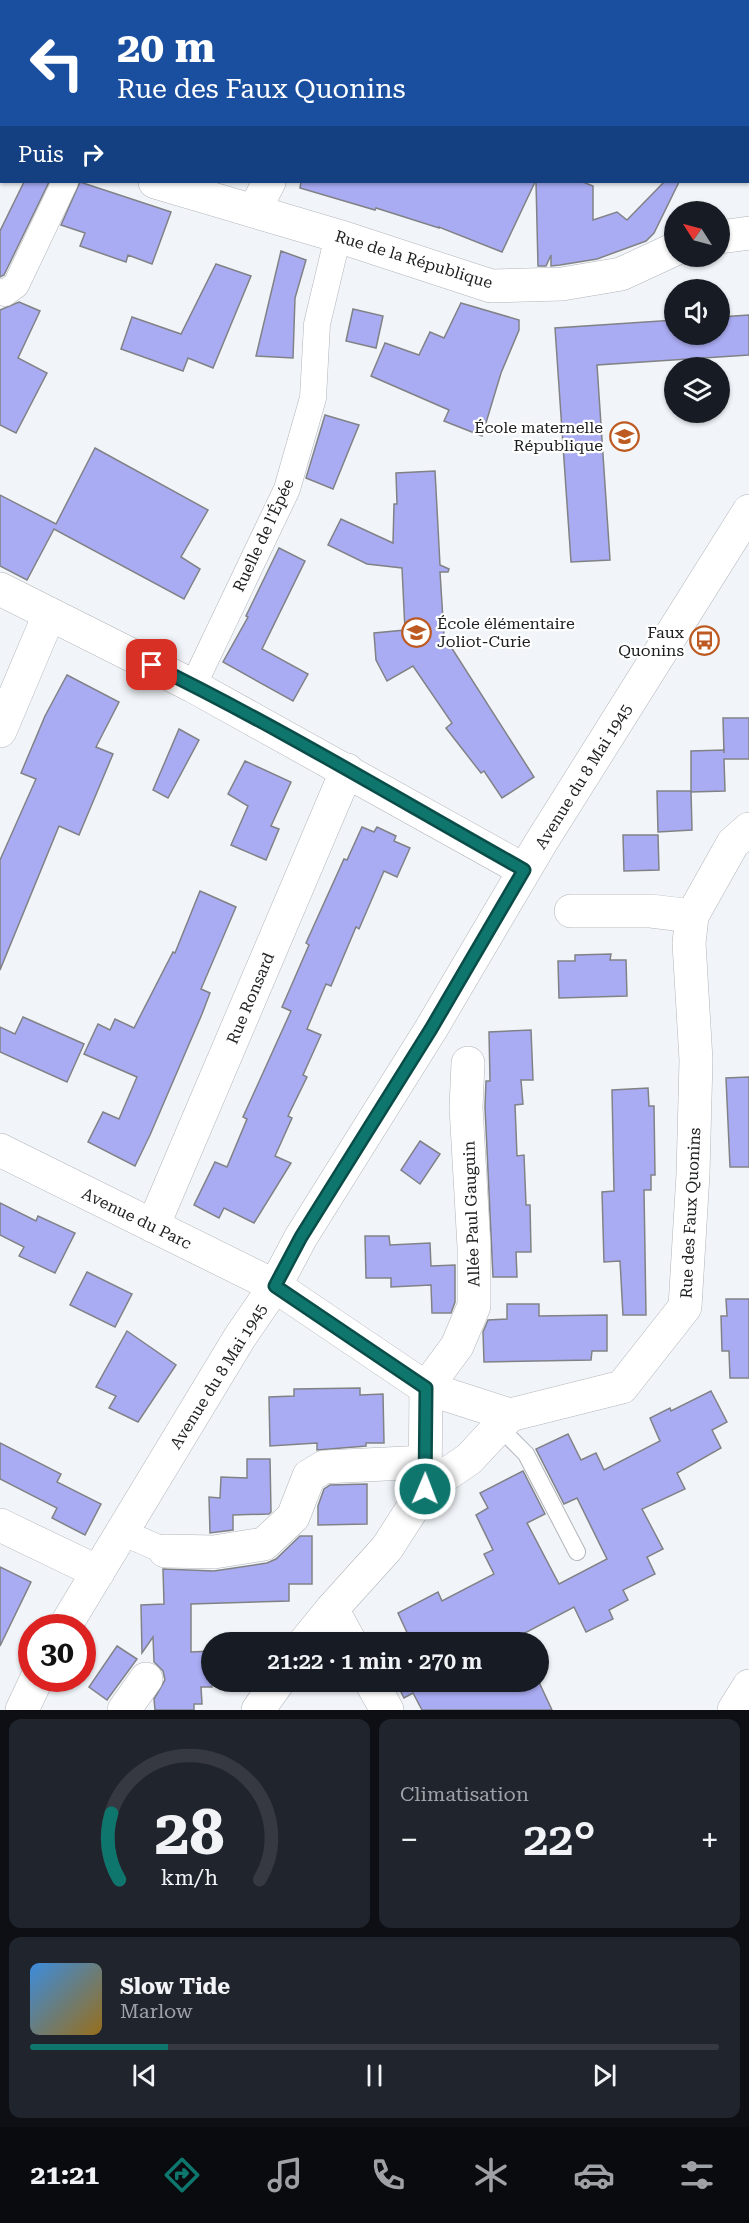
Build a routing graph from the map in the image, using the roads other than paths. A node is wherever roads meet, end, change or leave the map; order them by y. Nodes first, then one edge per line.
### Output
1 (65, 183) edge
2 (157, 183) edge
3 (268, 183) edge
4 (254, 211) junction
5 (749, 233) edge
6 (338, 236) junction
7 (730, 236) edge
8 (664, 254) edge
9 (0, 292) edge
10 (749, 511) edge
11 (0, 589) edge
12 (49, 615) junction
13 (193, 686) junction
14 (0, 731) edge
15 (347, 770) junction
16 (749, 829) edge
17 (524, 870) junction
18 (571, 911) dead end
19 (693, 916) junction
20 (468, 1063) dead end
21 (0, 1150) edge
22 (153, 1226) junction
23 (275, 1286) junction
24 (426, 1388) junction
25 (504, 1421) junction
26 (426, 1475) junction
27 (0, 1525) edge
28 (122, 1532) junction
29 (165, 1551) joint
30 (577, 1552) dead end
31 (98, 1572) junction
32 (332, 1609) junction
33 (72, 1614) edge
34 (313, 1632) edge
35 (345, 1632) edge
36 (146, 1679) dead end
37 (749, 1686) edge
38 (30, 1692) edge
39 (271, 1692) edge
40 (377, 1692) edge
41 (22, 1710) edge
42 (124, 1710) edge
43 (258, 1710) edge
44 (387, 1710) edge
45 (734, 1710) edge

1 - 9 street
2 - 4 main road, Rue de la République
3 - 4 main road
4 - 6 main road, Rue de la République
5 - 7 main road
6 - 8 main road, Rue de la République
6 - 13 street, Ruelle de l'Épée
10 - 17 main road, Avenue du 8 Mai 1945
11 - 12 main road
12 - 13 main road
12 - 14 main road
13 - 15 main road
15 - 17 main road
15 - 22 main road, Rue Ronsard
16 - 19 main road, Rue des Faux Quonins
17 - 23 main road, Avenue du 8 Mai 1945
18 - 19 main road
19 - 25 main road, Rue des Faux Quonins
20 - 24 main road, Allée Paul Gauguin
21 - 22 main road, Avenue du Parc
22 - 23 main road, Avenue du Parc
23 - 24 main road
23 - 28 main road, Avenue du 8 Mai 1945
24 - 25 main road
24 - 26 main road
25 - 26 main road
25 - 30 lane
26 - 29 main road
26 - 32 main road
27 - 31 main road
28 - 29 street
28 - 31 main road, Avenue du 8 Mai 1945
31 - 33 main road, Avenue du 8 Mai 1945
32 - 34 main road
32 - 35 main road
36 - 42 main road
37 - 45 main road
38 - 41 main road
39 - 43 main road
40 - 44 main road

